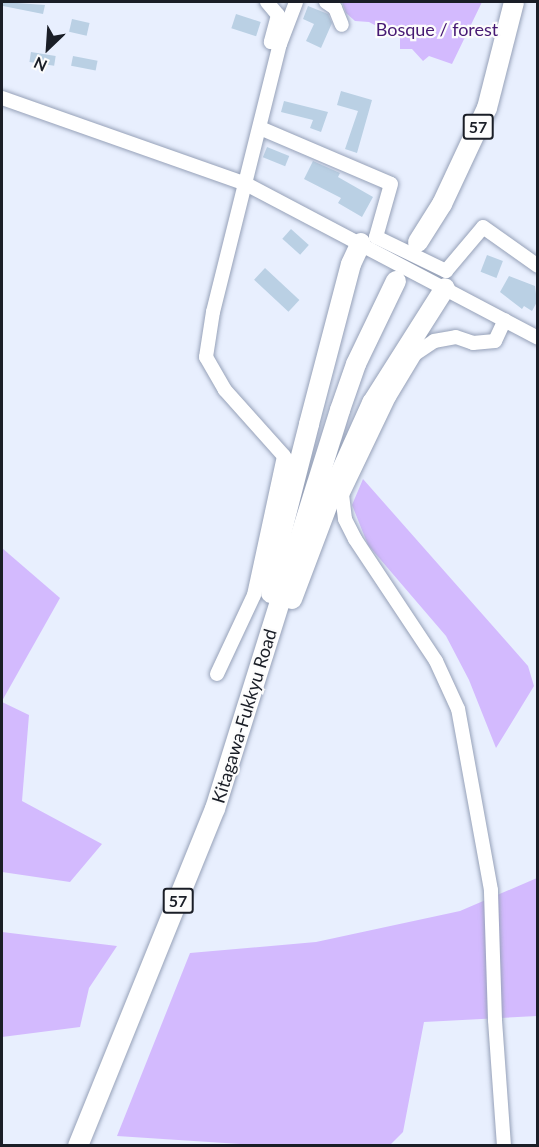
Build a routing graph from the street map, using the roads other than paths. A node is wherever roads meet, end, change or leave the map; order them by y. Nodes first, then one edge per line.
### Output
1 (267, 2) edge
2 (296, 2) edge
3 (326, 2) edge
4 (514, 2) edge
5 (342, 25) dead end
6 (280, 44) junction
7 (2, 98) edge
8 (260, 128) junction
9 (246, 184) junction
10 (418, 242) dead end
11 (361, 243) junction
12 (537, 266) edge
13 (396, 281) dead end
14 (445, 288) junction
15 (505, 320) junction
16 (537, 338) edge
17 (264, 652) junction
18 (217, 674) dead end
19 (78, 1146) edge
20 (504, 1146) edge

1 - 6 street
2 - 6 street
3 - 5 street
4 - 10 highway, 57
6 - 8 street
7 - 9 street
8 - 9 street
8 - 12 street
9 - 11 street
9 - 18 street
11 - 14 street
11 - 17 highway
13 - 17 highway, Kitagawa-Fukkyu Road / 57
14 - 15 street
14 - 17 highway
15 - 16 street
15 - 20 street
17 - 19 highway, Kitagawa-Fukkyu Road / 57

